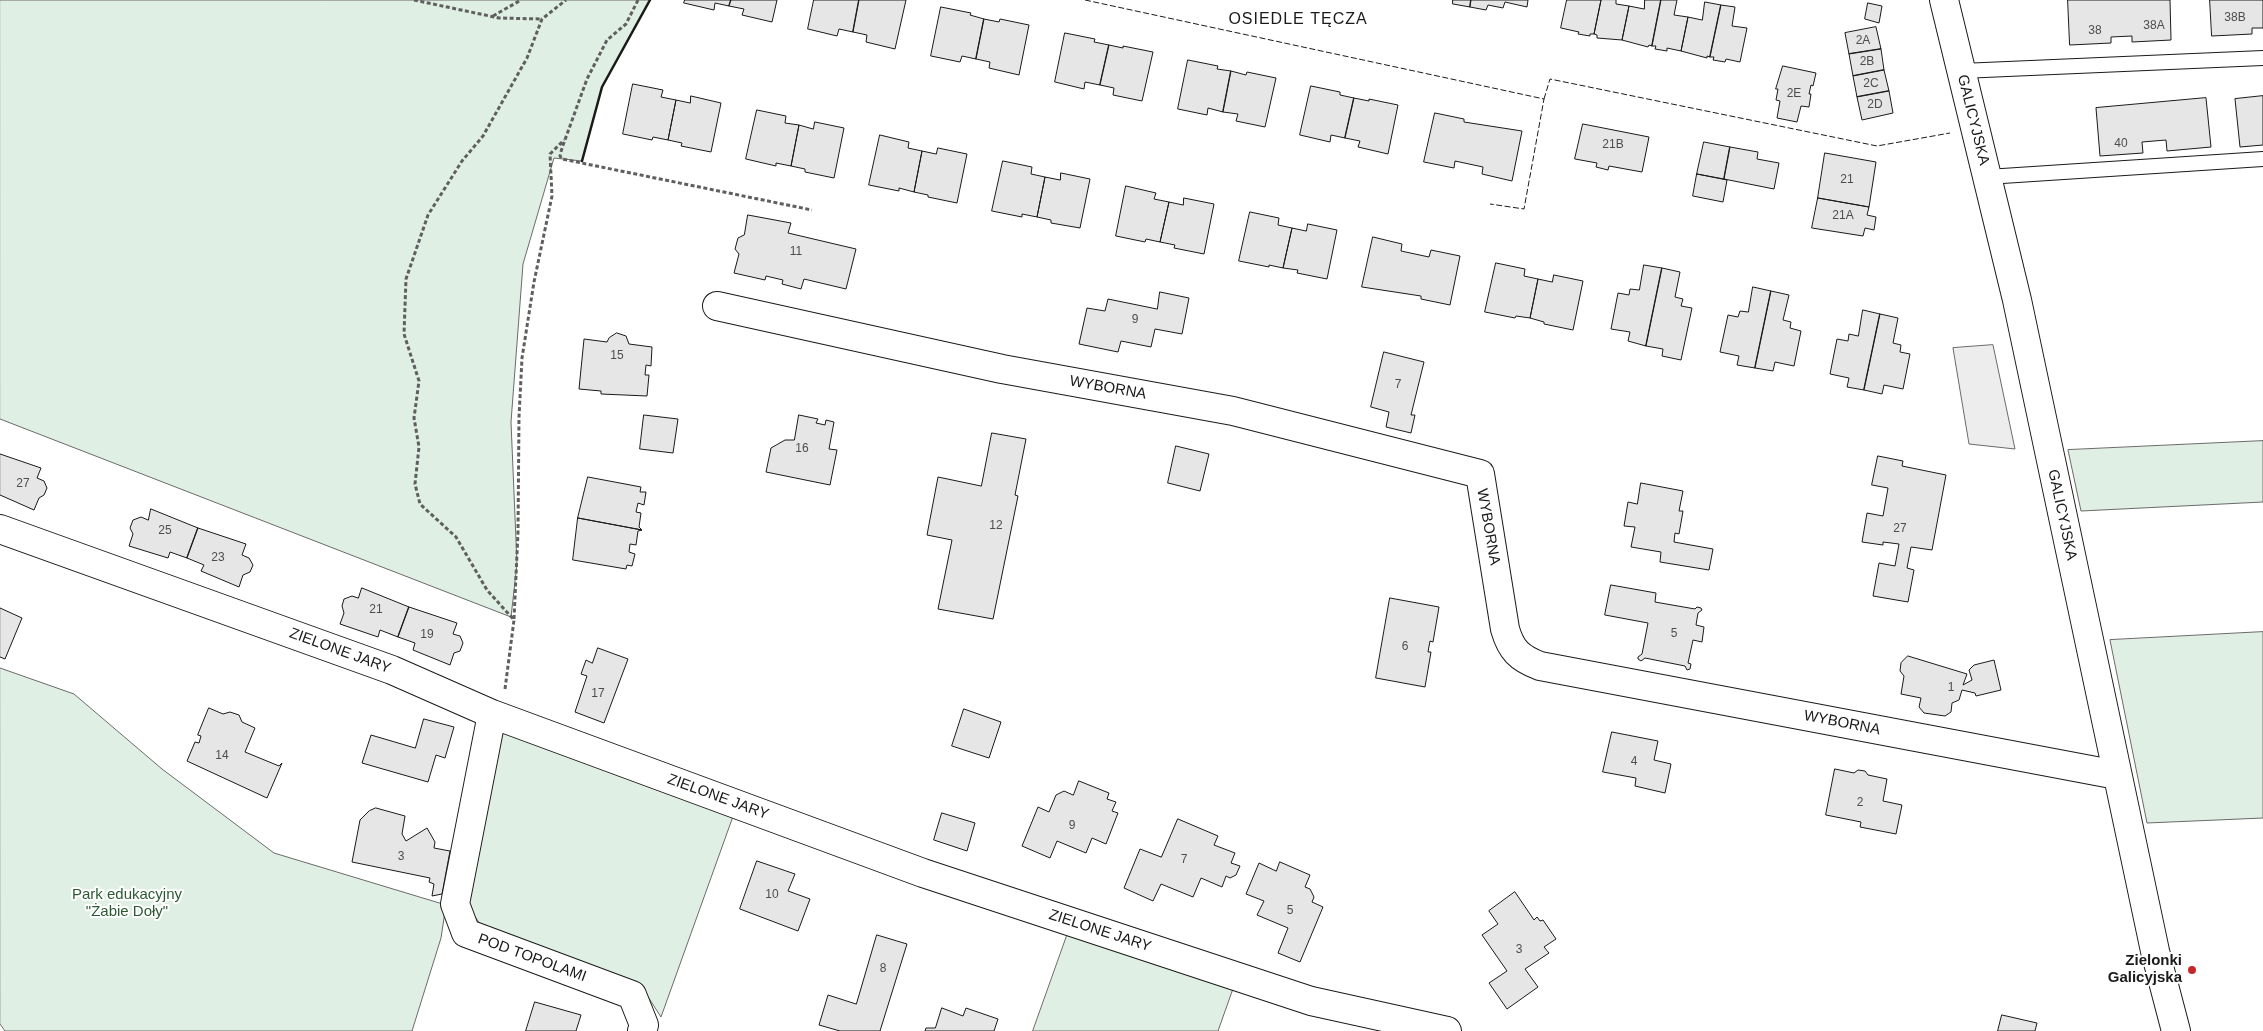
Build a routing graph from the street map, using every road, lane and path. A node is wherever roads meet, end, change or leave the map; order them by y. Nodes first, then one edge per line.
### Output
1 (414, 0) edge
2 (521, 0) edge
3 (565, 0) edge
4 (638, 0) edge
5 (1944, 0) edge
6 (493, 16) junction
7 (542, 19) junction
8 (2263, 58) edge
9 (1961, 71) junction
10 (564, 140) junction
11 (2263, 159) edge
12 (1987, 176) junction
13 (812, 210) dead end
14 (717, 306) dead end
15 (0, 529) edge
16 (514, 620) junction
17 (492, 714) junction
18 (2117, 775) junction
19 (642, 1031) edge
20 (1447, 1031) edge
21 (2176, 1031) edge

1 - 6 path
2 - 6 path
3 - 7 path
4 - 10 path
5 - 9 street, GALICYJSKA
6 - 7 path
7 - 16 path
8 - 9 lane
9 - 12 street, GALICYJSKA
10 - 13 path
10 - 16 path
11 - 12 lane
12 - 18 street, GALICYJSKA
14 - 18 street, WYBORNA
15 - 17 street, ZIELONE JARY
16 - 17 path
17 - 19 street, POD TOPOLAMI
17 - 20 street, ZIELONE JARY
18 - 21 street, GALICYJSKA

